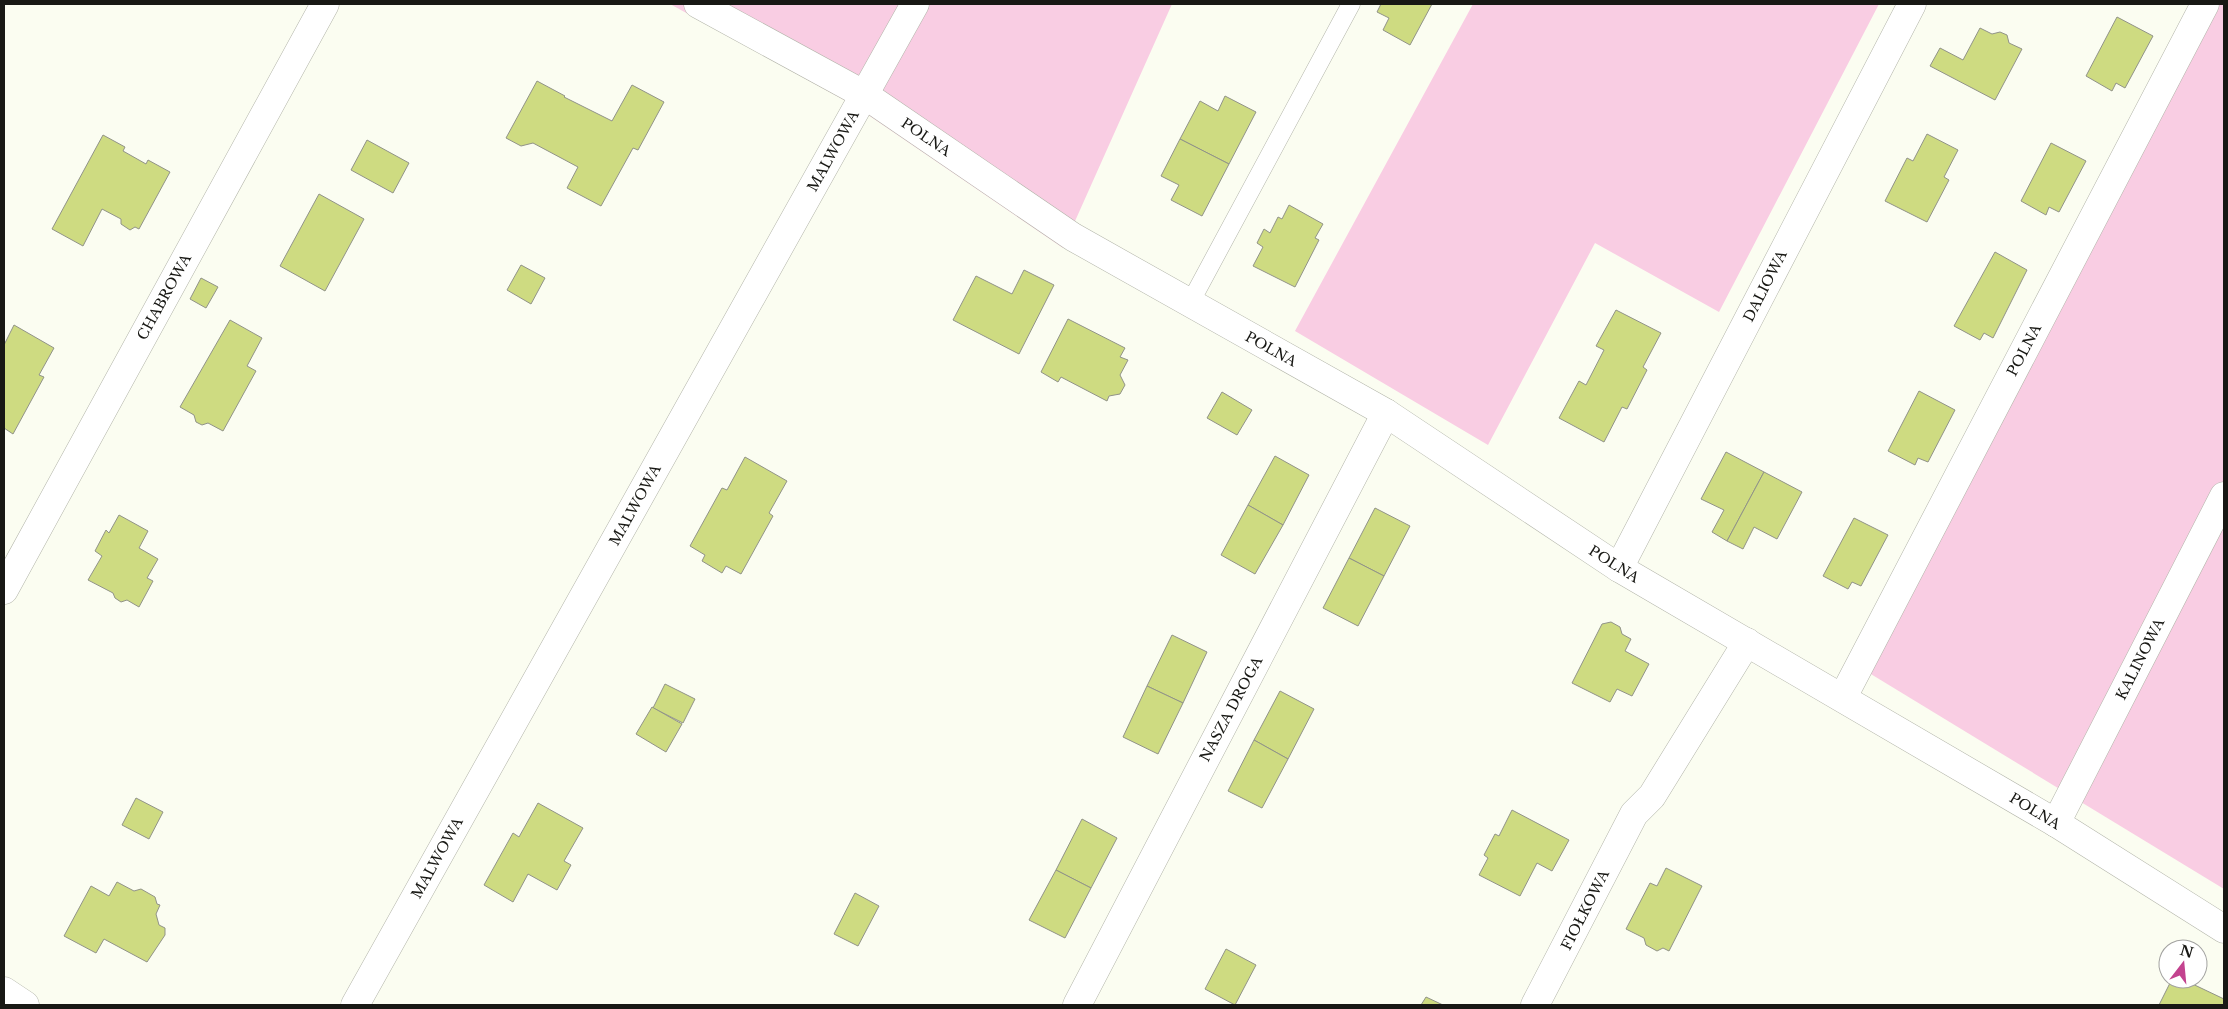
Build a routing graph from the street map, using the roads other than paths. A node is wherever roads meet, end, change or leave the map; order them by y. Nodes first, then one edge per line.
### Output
1 (325, 4) edge
2 (698, 4) edge
3 (915, 4) edge
4 (1351, 4) edge
5 (1912, 4) edge
6 (2205, 4) edge
7 (865, 95) junction
8 (1190, 303) junction
9 (1386, 414) junction
10 (2224, 496) edge
11 (1619, 568) junction
12 (4, 590) edge
13 (1747, 642) junction
14 (1843, 697) junction
15 (2056, 823) junction
16 (2224, 929) edge
17 (4, 990) edge
18 (25, 1005) edge
19 (355, 1005) edge
20 (1077, 1005) edge
21 (1535, 1005) edge

1 - 12 street, CHABROWA
2 - 7 street, POLNA
3 - 7 street, MALWOWA
4 - 8 lane
5 - 11 street, DALIOWA
6 - 14 street, POLNA
7 - 8 street, POLNA
7 - 19 street, MALWOWA
8 - 9 street, POLNA
9 - 11 street, POLNA
9 - 20 street, NASZA DROGA
10 - 15 street, KALINOWA
11 - 13 street, POLNA
13 - 14 street, POLNA
13 - 21 street, FIOŁKOWA
14 - 15 street, POLNA
15 - 16 street, POLNA
17 - 18 street

